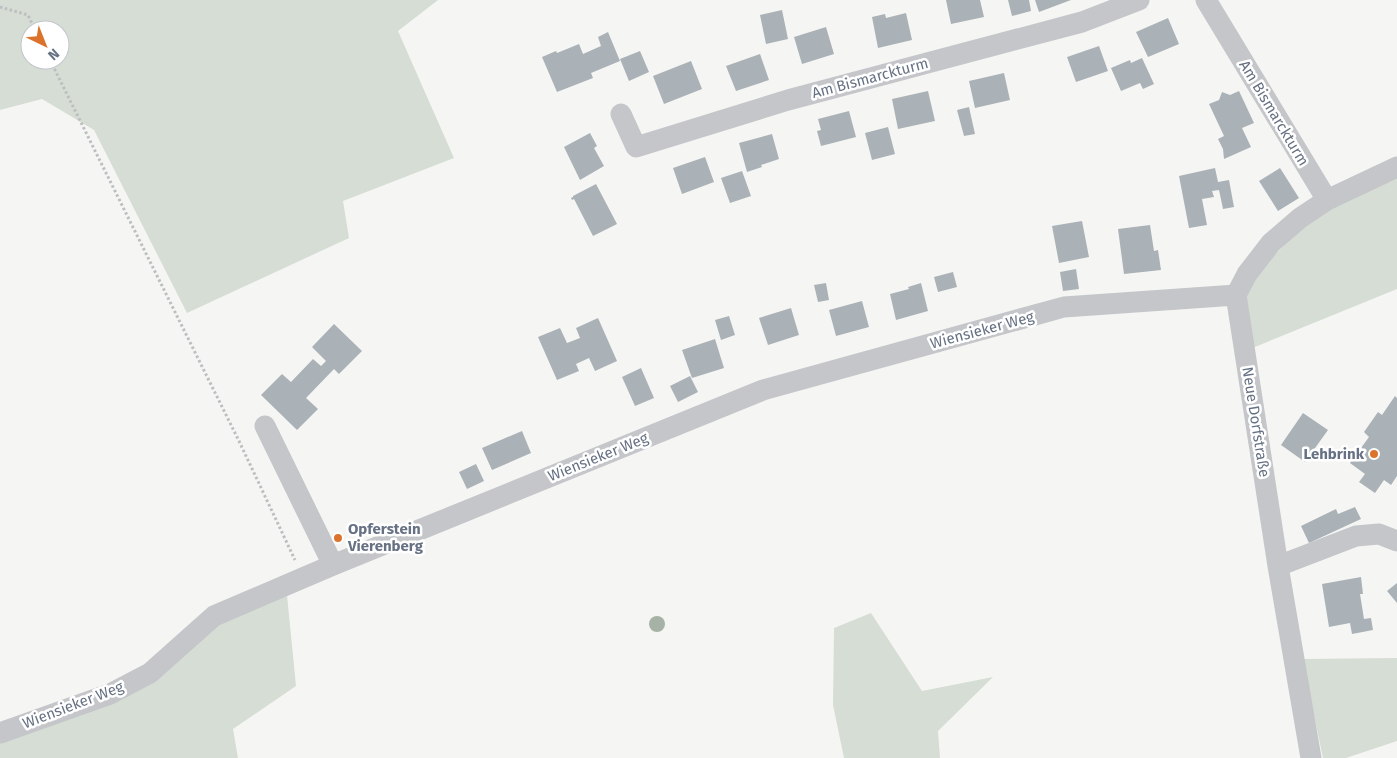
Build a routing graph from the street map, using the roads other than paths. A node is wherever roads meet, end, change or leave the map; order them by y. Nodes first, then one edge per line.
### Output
1 (1139, 0) edge
2 (1206, 0) edge
3 (621, 114) dead end
4 (1397, 167) edge
5 (1327, 200) junction
6 (1236, 295) junction
7 (266, 426) dead end
8 (1397, 541) edge
9 (332, 565) junction
10 (1278, 566) junction
11 (0, 732) edge
12 (1311, 758) edge

1 - 3 street, Am Bismarckturm
2 - 5 street, Am Bismarckturm
4 - 5 street
5 - 6 street
6 - 9 street, Wiensieker Weg
6 - 10 street, Neue Dorfstraße
7 - 9 street
8 - 10 street
9 - 11 street, Wiensieker Weg
10 - 12 street, Neue Dorfstraße

